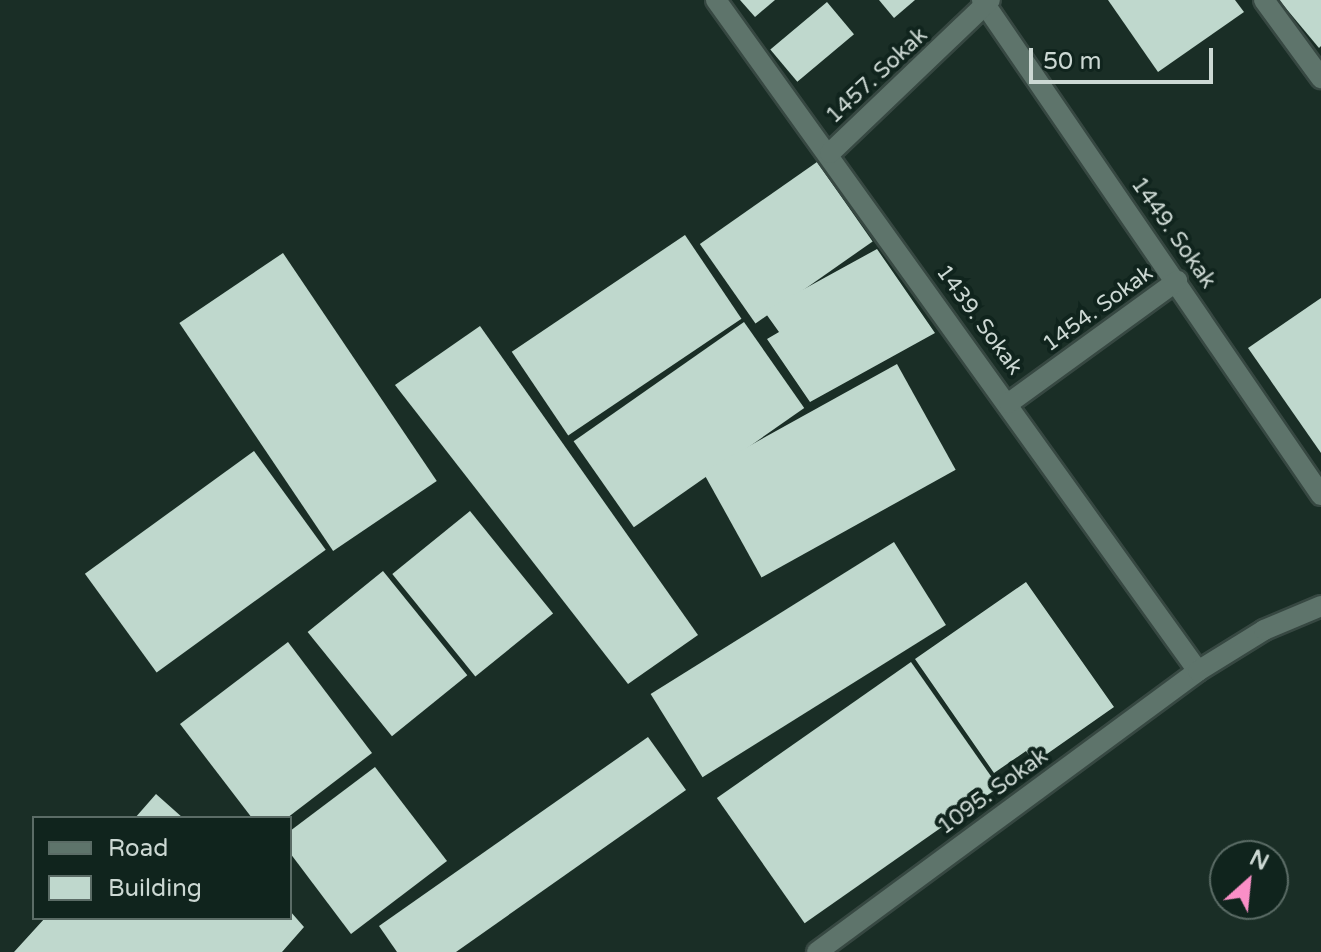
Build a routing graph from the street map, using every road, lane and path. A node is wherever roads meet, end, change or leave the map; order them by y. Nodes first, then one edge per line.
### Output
1 (716, 0) edge
2 (1264, 0) edge
3 (986, 2) edge
4 (1321, 78) edge
5 (830, 153) junction
6 (1177, 281) junction
7 (1009, 403) junction
8 (1321, 495) edge
9 (1321, 606) edge
10 (1198, 671) junction
11 (817, 952) edge

1 - 5 street, 1439. Sokak
2 - 4 street
3 - 5 street, 1457. Sokak
3 - 6 street, 1449. Sokak
5 - 7 street, 1439. Sokak
6 - 7 street, 1454. Sokak
6 - 8 street, 1449. Sokak
7 - 10 street, 1439. Sokak
9 - 10 street, 1095. Sokak
10 - 11 street, 1095. Sokak

